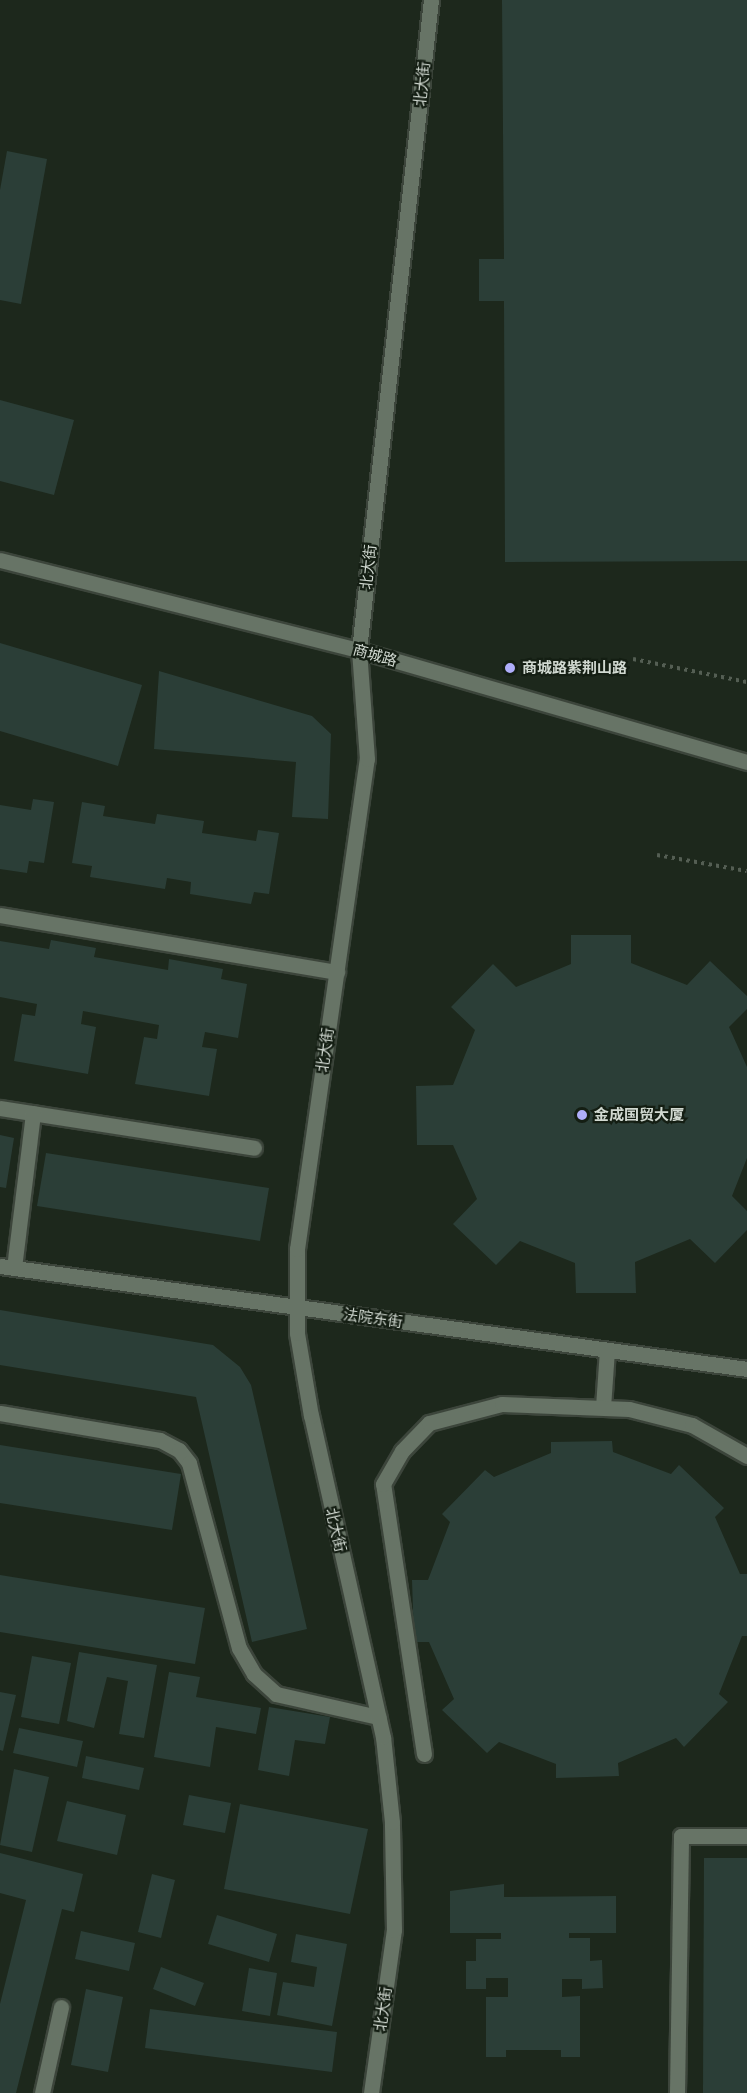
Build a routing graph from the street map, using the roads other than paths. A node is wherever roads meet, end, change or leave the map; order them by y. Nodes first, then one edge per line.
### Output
1 (431, 0) edge
2 (0, 560) edge
3 (359, 650) junction
4 (747, 762) edge
5 (0, 915) edge
6 (337, 972) junction
7 (0, 1108) edge
8 (33, 1113) junction
9 (254, 1148) dead end
10 (7, 1267) edge
11 (297, 1308) junction
12 (608, 1350) junction
13 (747, 1369) edge
14 (603, 1407) junction
15 (0, 1413) edge
16 (747, 1456) edge
17 (378, 1718) junction
18 (424, 1754) dead end
19 (747, 1836) edge
20 (61, 2007) dead end
21 (42, 2093) edge
22 (372, 2093) edge
23 (678, 2093) edge

1 - 3 street, 北大街
2 - 3 street, 商城路
3 - 4 street, 商城路
3 - 6 street, 北大街
5 - 6 street
6 - 11 street, 北大街
7 - 8 street
8 - 9 street
8 - 10 street
10 - 11 street, 法院东街
11 - 12 street, 法院东街
11 - 17 street, 北大街
12 - 13 street, 法院东街
12 - 14 street
14 - 16 street
14 - 18 street
15 - 17 street
17 - 22 street, 北大街
19 - 23 street
20 - 21 street

